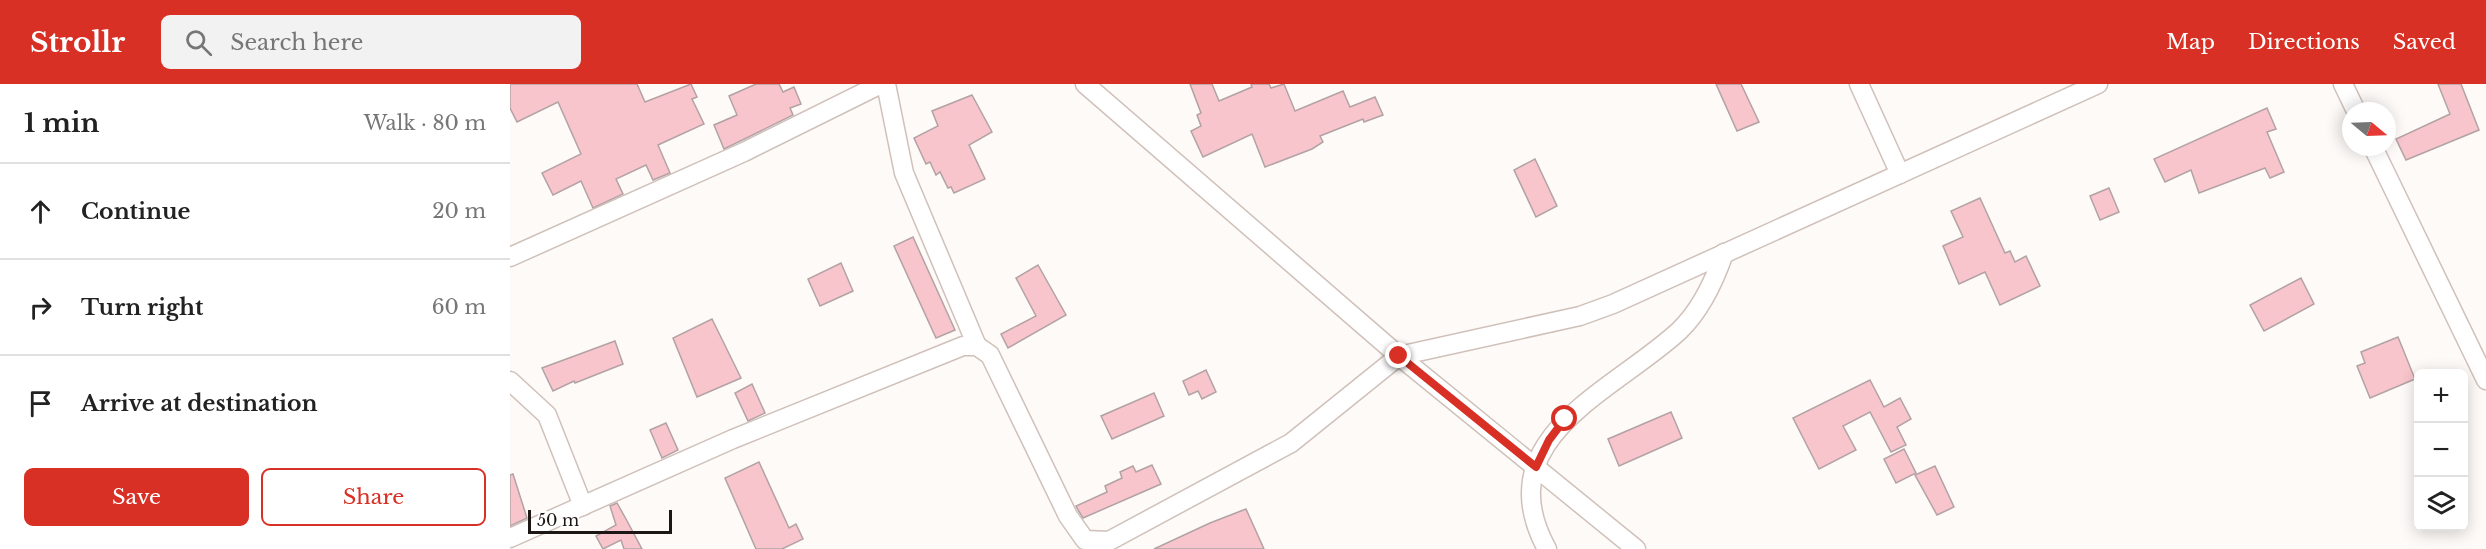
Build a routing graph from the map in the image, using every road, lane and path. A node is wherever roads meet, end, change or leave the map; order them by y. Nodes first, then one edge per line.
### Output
1 (881, 84) edge
2 (886, 84) edge
3 (1085, 84) edge
4 (1859, 84) edge
5 (2343, 84) edge
6 (2092, 85) edge
7 (2352, 102) edge
8 (2377, 156) edge
9 (1900, 174) junction
10 (1724, 253) junction
11 (510, 257) edge
12 (977, 346) junction
13 (1399, 356) junction
14 (2486, 380) edge
15 (510, 381) edge
16 (1536, 467) junction
17 (583, 506) junction
18 (510, 538) edge
19 (1547, 549) edge
20 (1636, 549) edge

1 - 11 street
2 - 12 street
3 - 13 street
4 - 9 street
5 - 7 street
6 - 9 street
8 - 14 street
9 - 10 street
10 - 13 street
10 - 16 street
12 - 13 street
12 - 17 street
13 - 16 street
15 - 17 street
16 - 19 street
16 - 20 street
17 - 18 street

